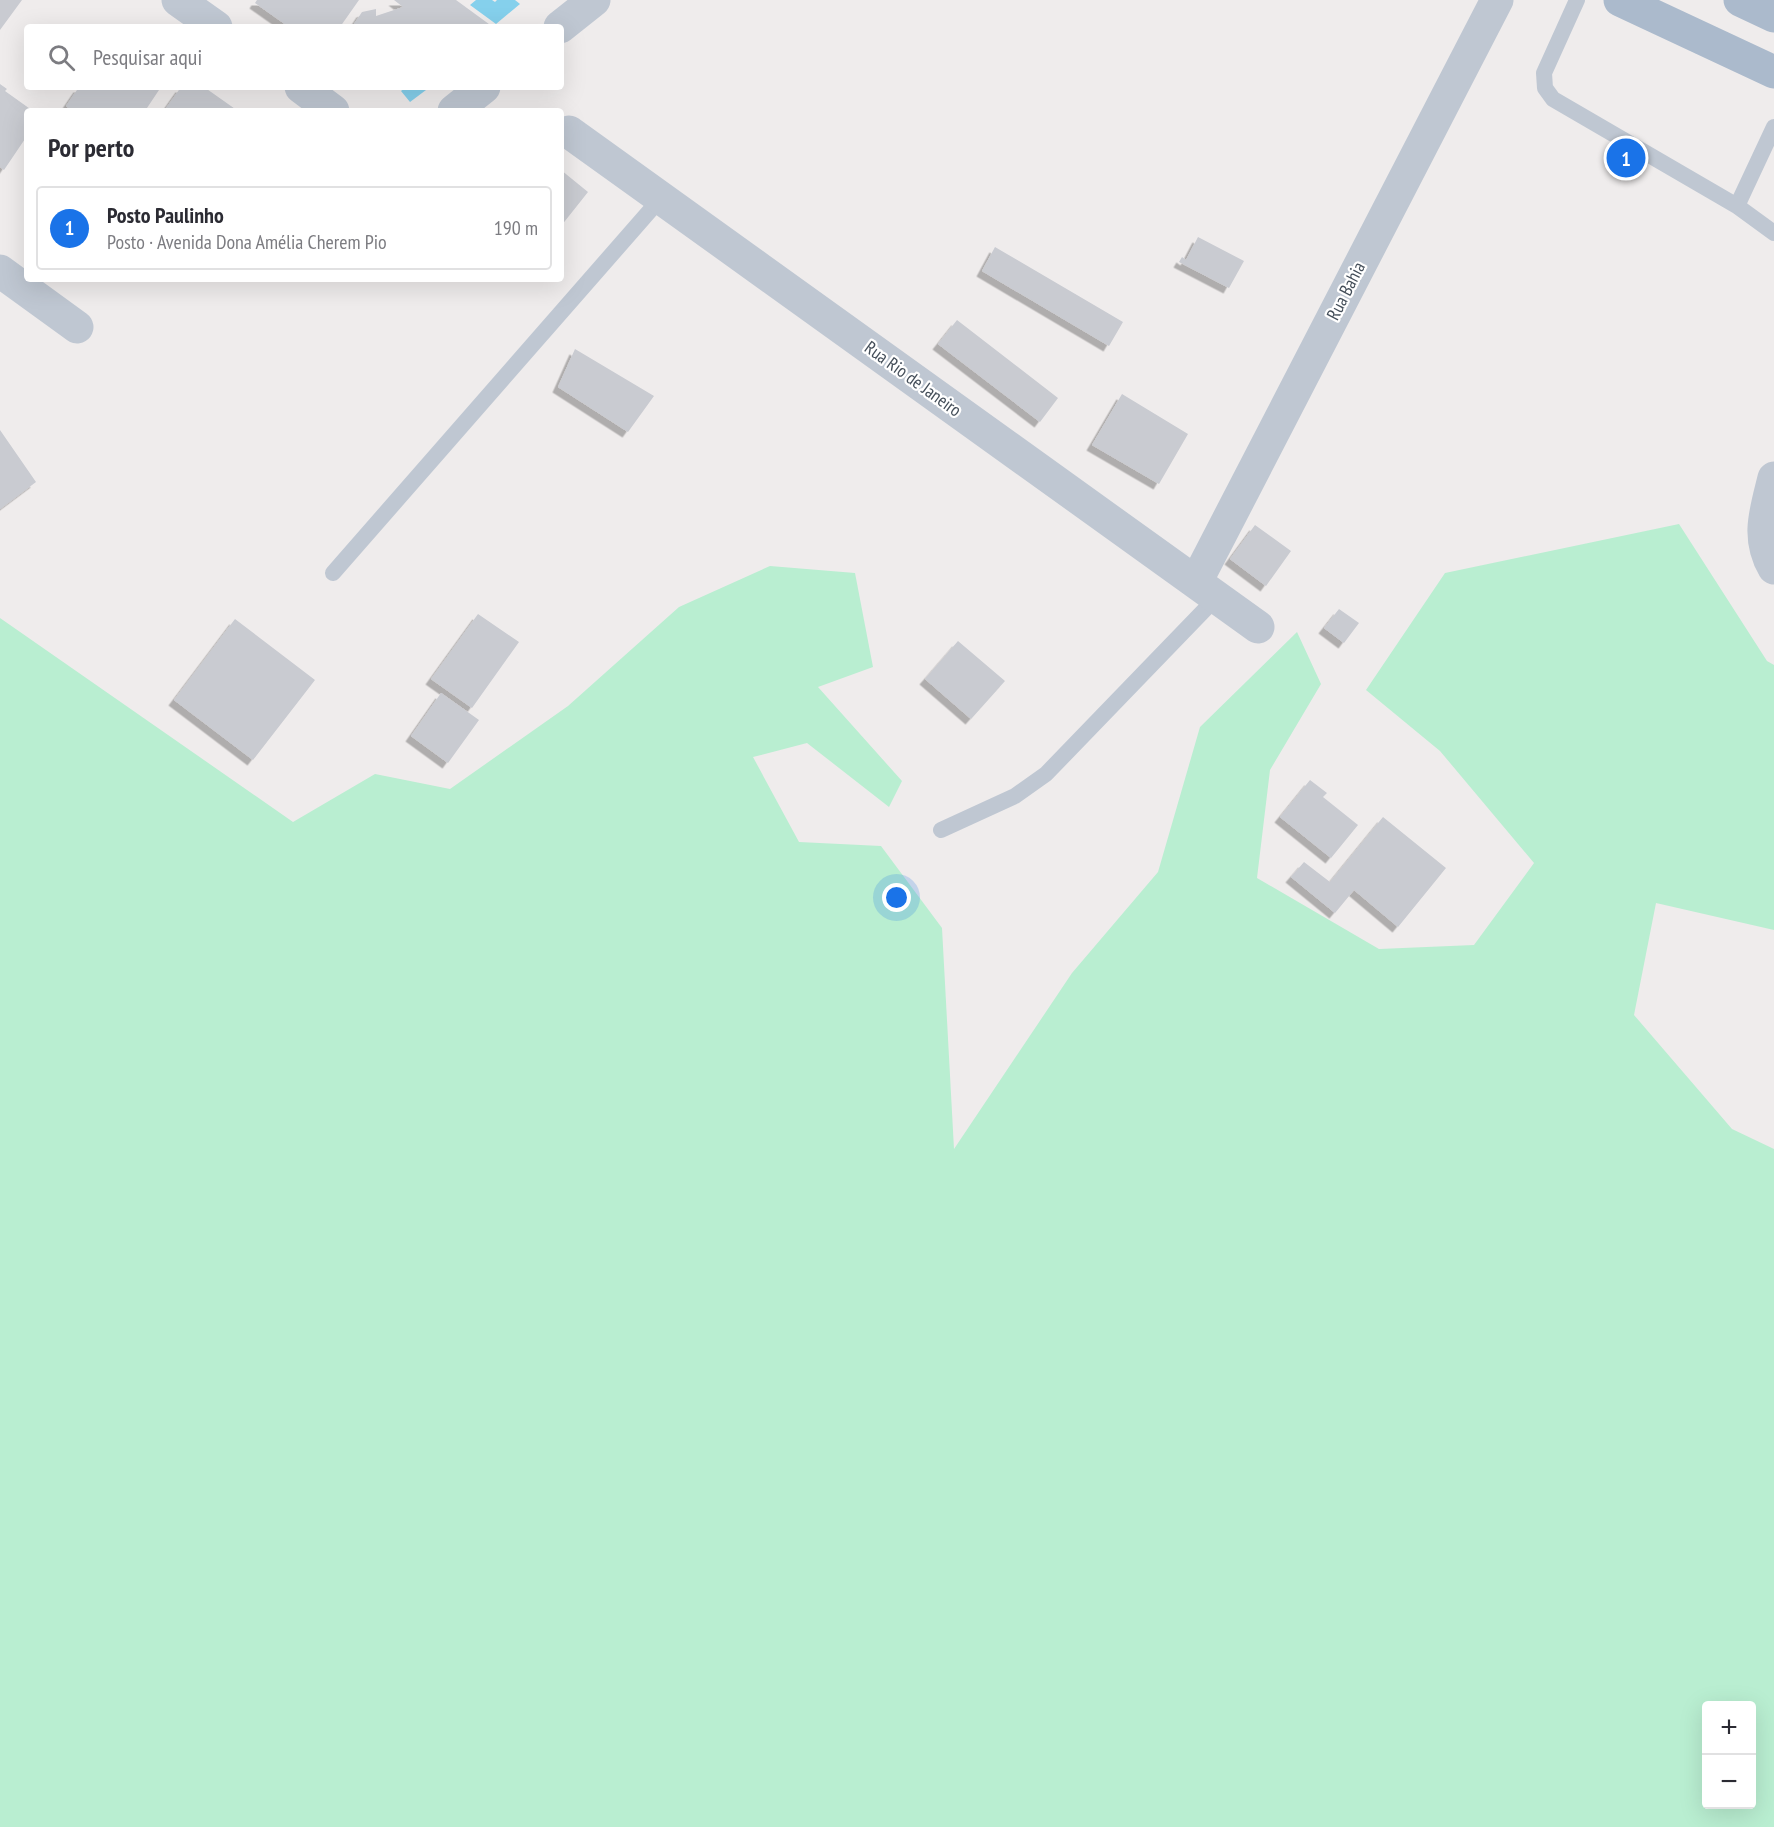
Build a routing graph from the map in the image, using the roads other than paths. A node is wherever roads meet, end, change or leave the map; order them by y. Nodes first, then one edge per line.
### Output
1 (178, 0) edge
2 (594, 0) edge
3 (1497, 0) edge
4 (1577, 0) edge
5 (1620, 0) edge
6 (1740, 0) edge
7 (1774, 16) edge
8 (212, 24) edge
9 (564, 24) edge
10 (1774, 72) edge
11 (305, 90) edge
12 (480, 90) edge
13 (329, 108) edge
14 (457, 108) edge
15 (1774, 126) edge
16 (569, 132) dead end
17 (661, 198) junction
18 (1737, 206) junction
19 (1774, 233) edge
20 (0, 271) edge
21 (77, 327) dead end
22 (1774, 478) edge
23 (1770, 560) edge
24 (333, 573) dead end
25 (1206, 590) junction
26 (1258, 627) dead end
27 (940, 830) dead end

1 - 8 street
2 - 9 street
3 - 25 street, Rua Bahia
4 - 18 lane
5 - 10 main road
6 - 7 main road
11 - 13 street
12 - 14 street
15 - 18 lane
16 - 17 street, Rua Rio de Janeiro
17 - 24 lane
17 - 25 street, Rua Rio de Janeiro
18 - 19 lane
20 - 21 street
22 - 23 street
25 - 26 street, Rua Rio de Janeiro
25 - 27 lane

